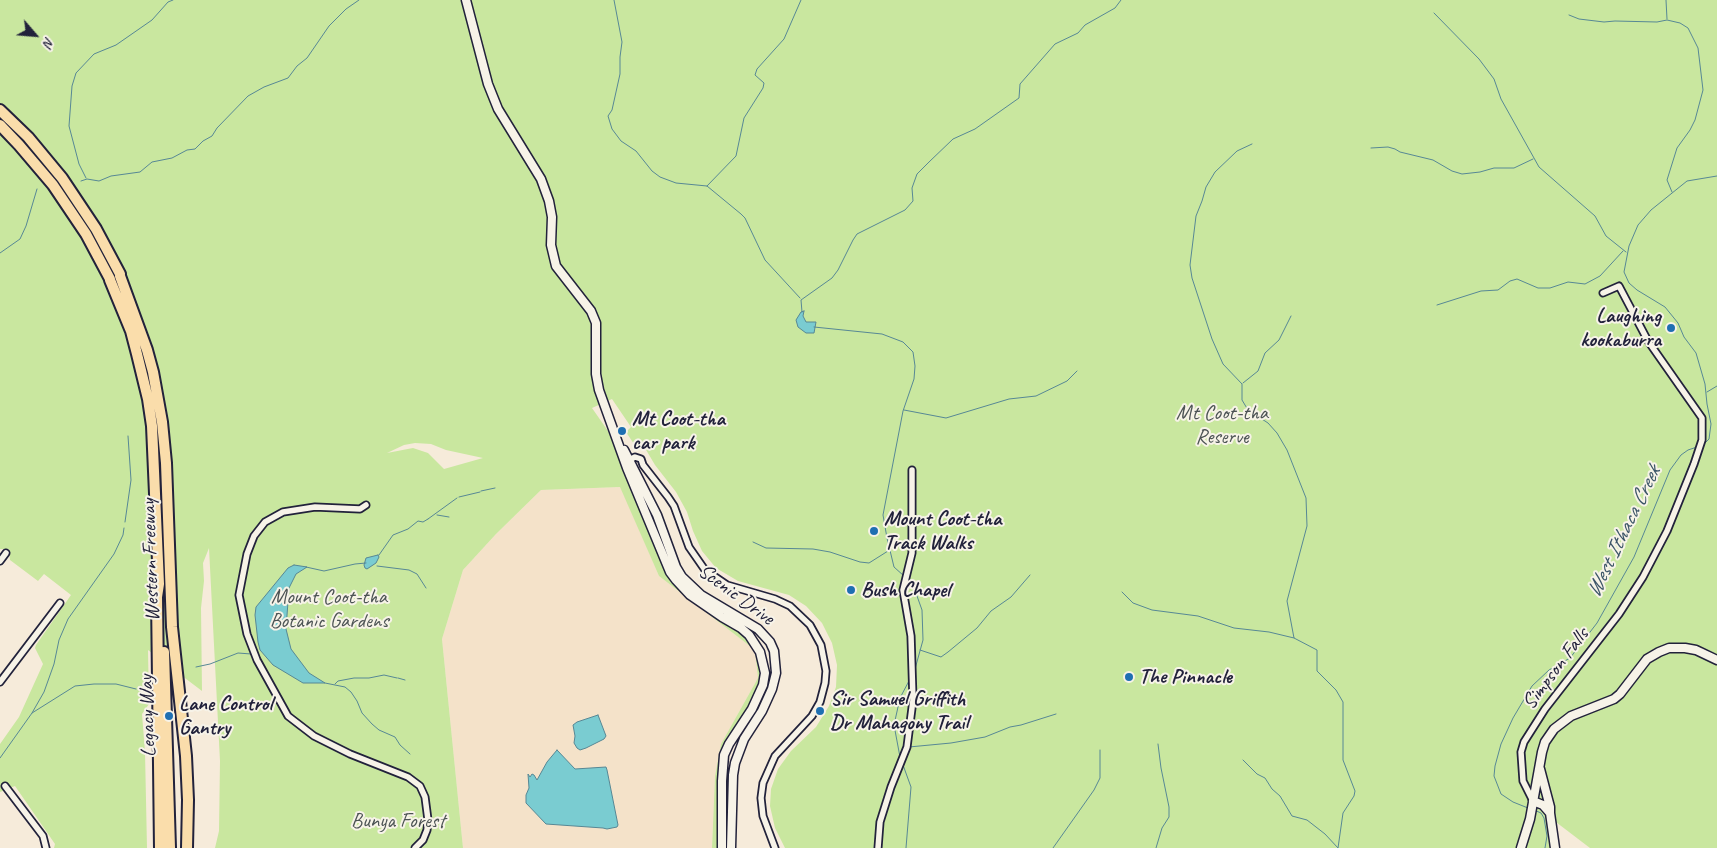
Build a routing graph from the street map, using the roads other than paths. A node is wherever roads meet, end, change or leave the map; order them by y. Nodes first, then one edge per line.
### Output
1 (466, 0) edge
2 (0, 110) edge
3 (0, 125) edge
4 (115, 277) junction
5 (1604, 293) dead end
6 (612, 428) junction
7 (629, 460) junction
8 (626, 468) junction
9 (912, 470) dead end
10 (366, 505) dead end
11 (6, 553) dead end
12 (0, 561) edge
13 (159, 584) junction
14 (60, 603) dead end
15 (1717, 660) edge
16 (176, 674) junction
17 (0, 682) edge
18 (1539, 768) junction
19 (5, 786) dead end
20 (1532, 807) junction
21 (1550, 813) junction
22 (46, 845) edge
23 (160, 848) edge
24 (170, 848) edge
25 (177, 848) edge
26 (187, 848) edge
27 (415, 848) edge
28 (722, 848) edge
29 (731, 848) edge
30 (775, 848) edge
31 (878, 848) edge
32 (1521, 848) edge
33 (1555, 848) edge

1 - 6 main road
2 - 4 highway, Western Freeway
3 - 4 highway, Western Freeway
4 - 13 highway, Western Freeway
4 - 16 highway, Western Freeway
5 - 20 street, Simpson Falls
6 - 7 main road, Scenic Drive
6 - 8 main road, Scenic Drive
7 - 8 main road
7 - 29 main road, Scenic Drive
7 - 30 street
8 - 28 main road, Scenic Drive
9 - 31 street
10 - 27 street
11 - 12 street
13 - 23 highway, Western Freeway
13 - 24 highway, Legacy Way
14 - 17 street
15 - 18 main road
16 - 25 highway, Legacy Way
16 - 26 highway, Western Freeway
18 - 20 main road
18 - 21 main road
19 - 22 street
20 - 21 main road
20 - 32 main road
21 - 33 main road

